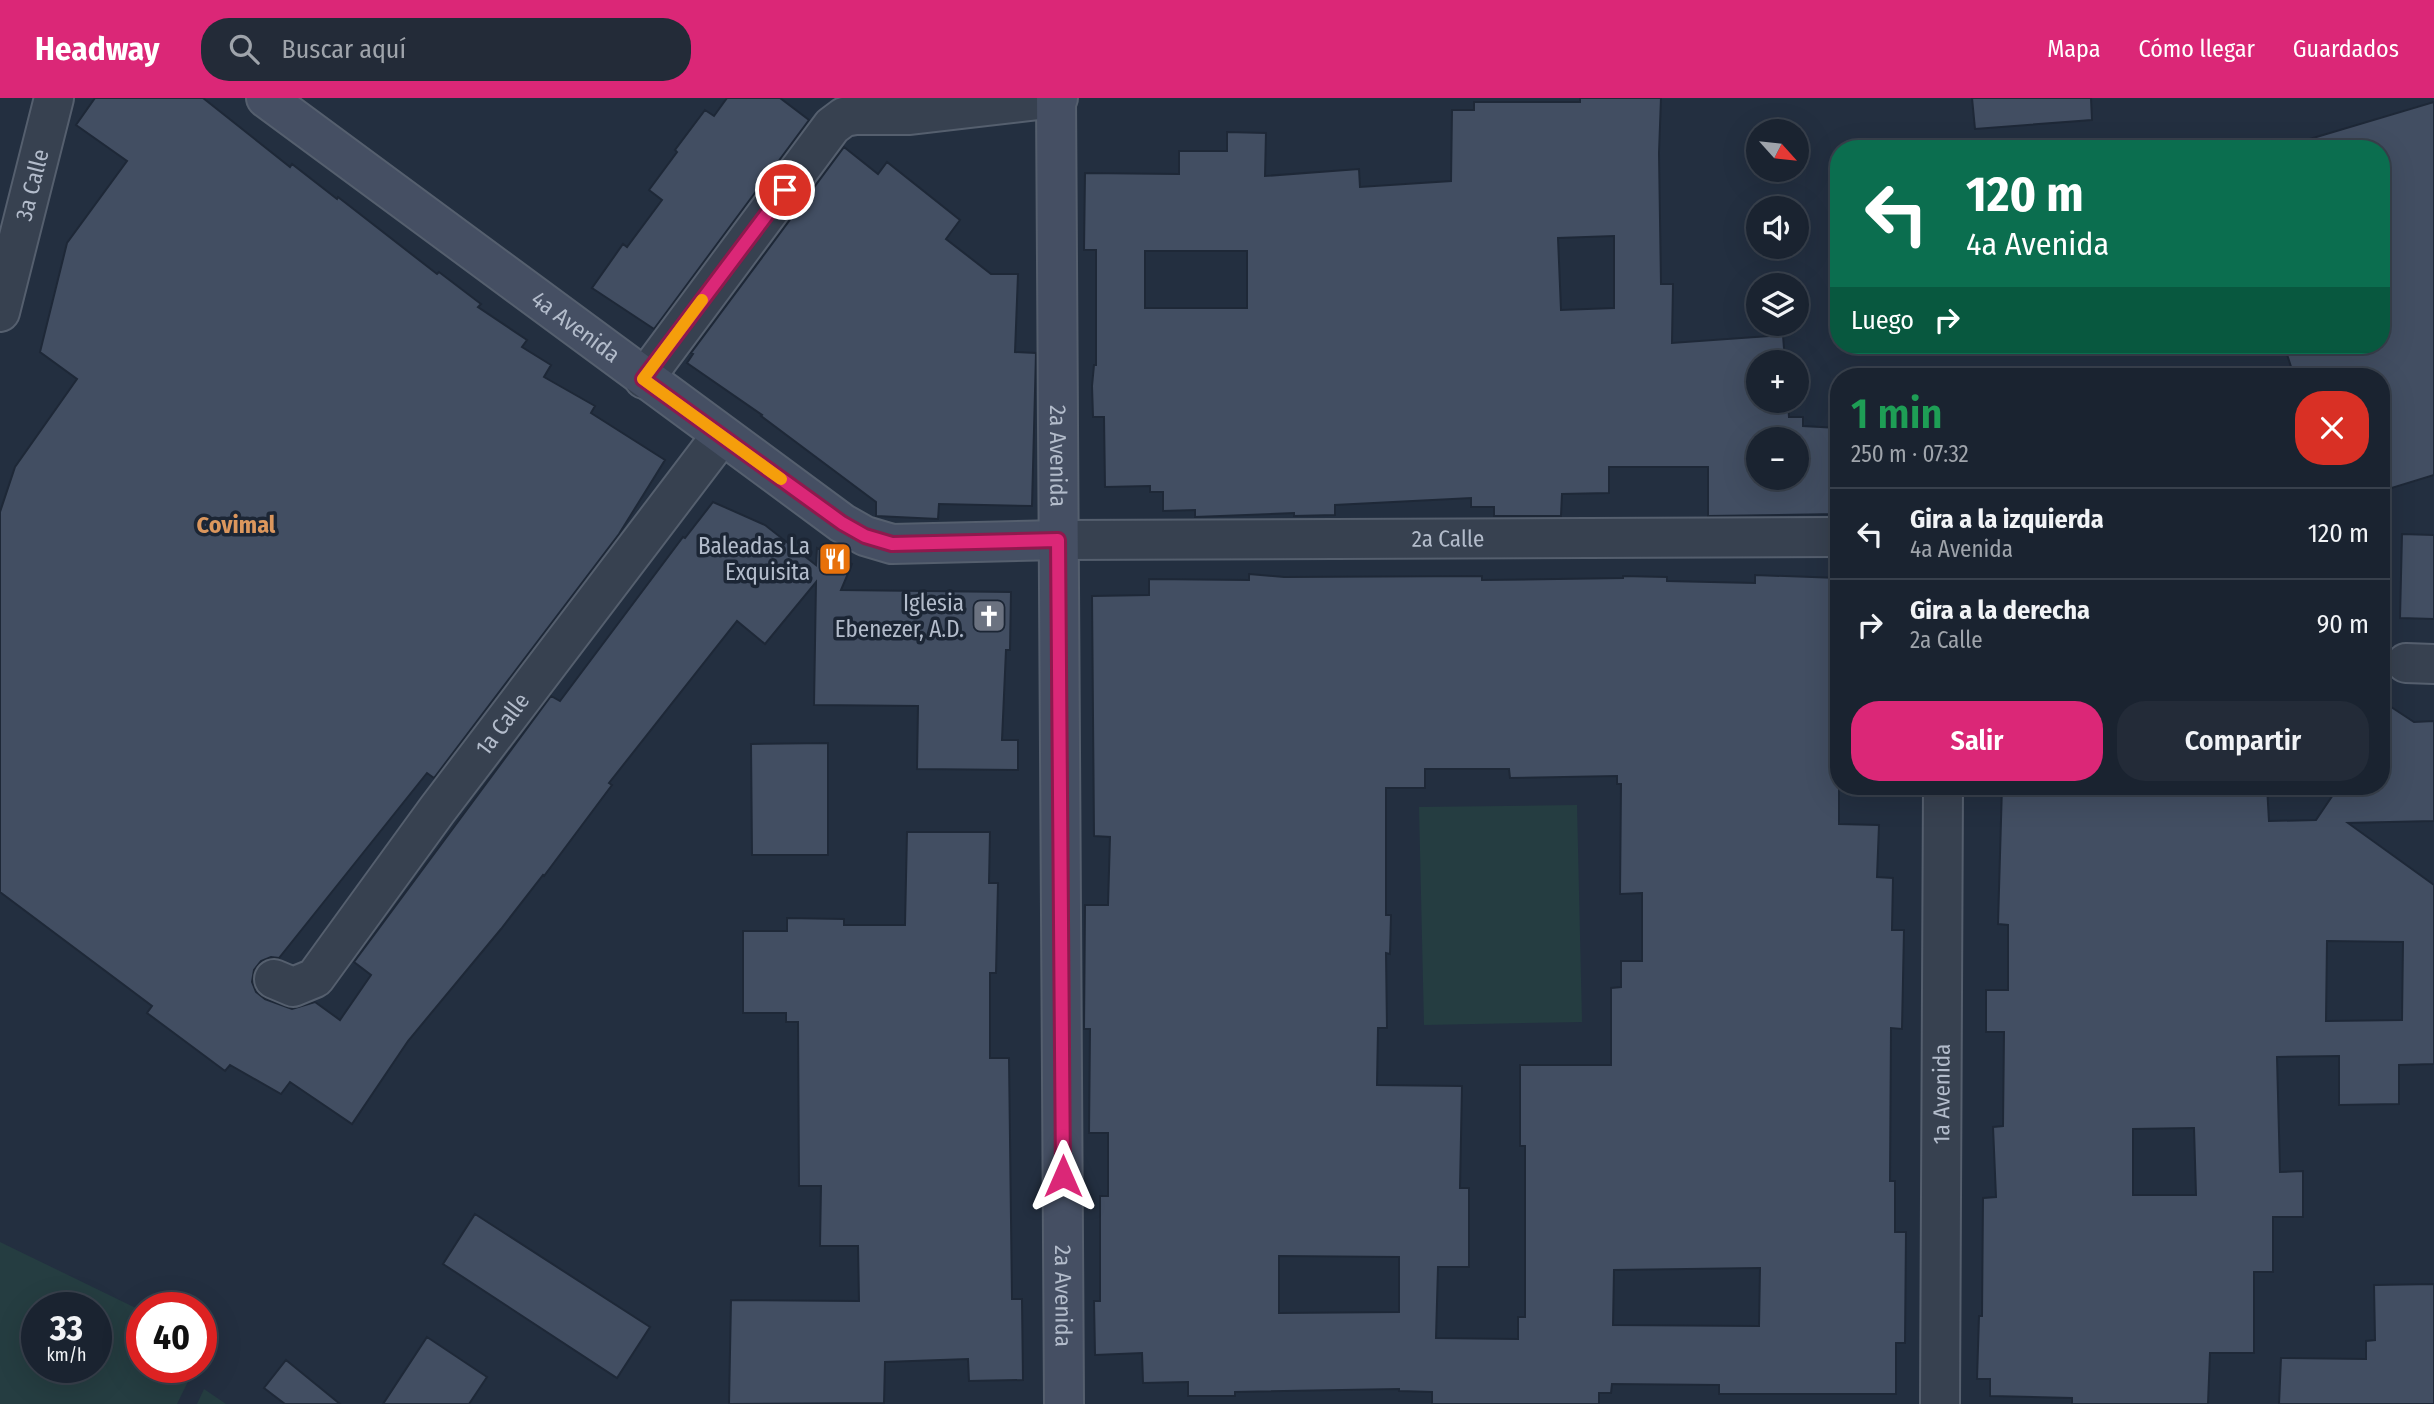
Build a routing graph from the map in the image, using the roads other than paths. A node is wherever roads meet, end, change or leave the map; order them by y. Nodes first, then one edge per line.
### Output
1 (54, 98) edge
2 (267, 98) edge
3 (1057, 98) edge
4 (0, 312) edge
5 (643, 379) junction
6 (721, 436) junction
7 (1830, 537) edge
8 (1058, 540) junction
9 (1943, 795) edge
10 (274, 979) dead end
11 (1064, 1404) edge
12 (1940, 1404) edge

1 - 4 street, 3a Calle
2 - 5 street, 4a Avenida
3 - 5 street
3 - 8 street, 2a Avenida
5 - 6 street, 4a Avenida
6 - 8 street, 4a Avenida
6 - 10 street, 1a Calle
7 - 8 street, 2a Calle
8 - 11 street, 2a Avenida
9 - 12 street, 1a Avenida

